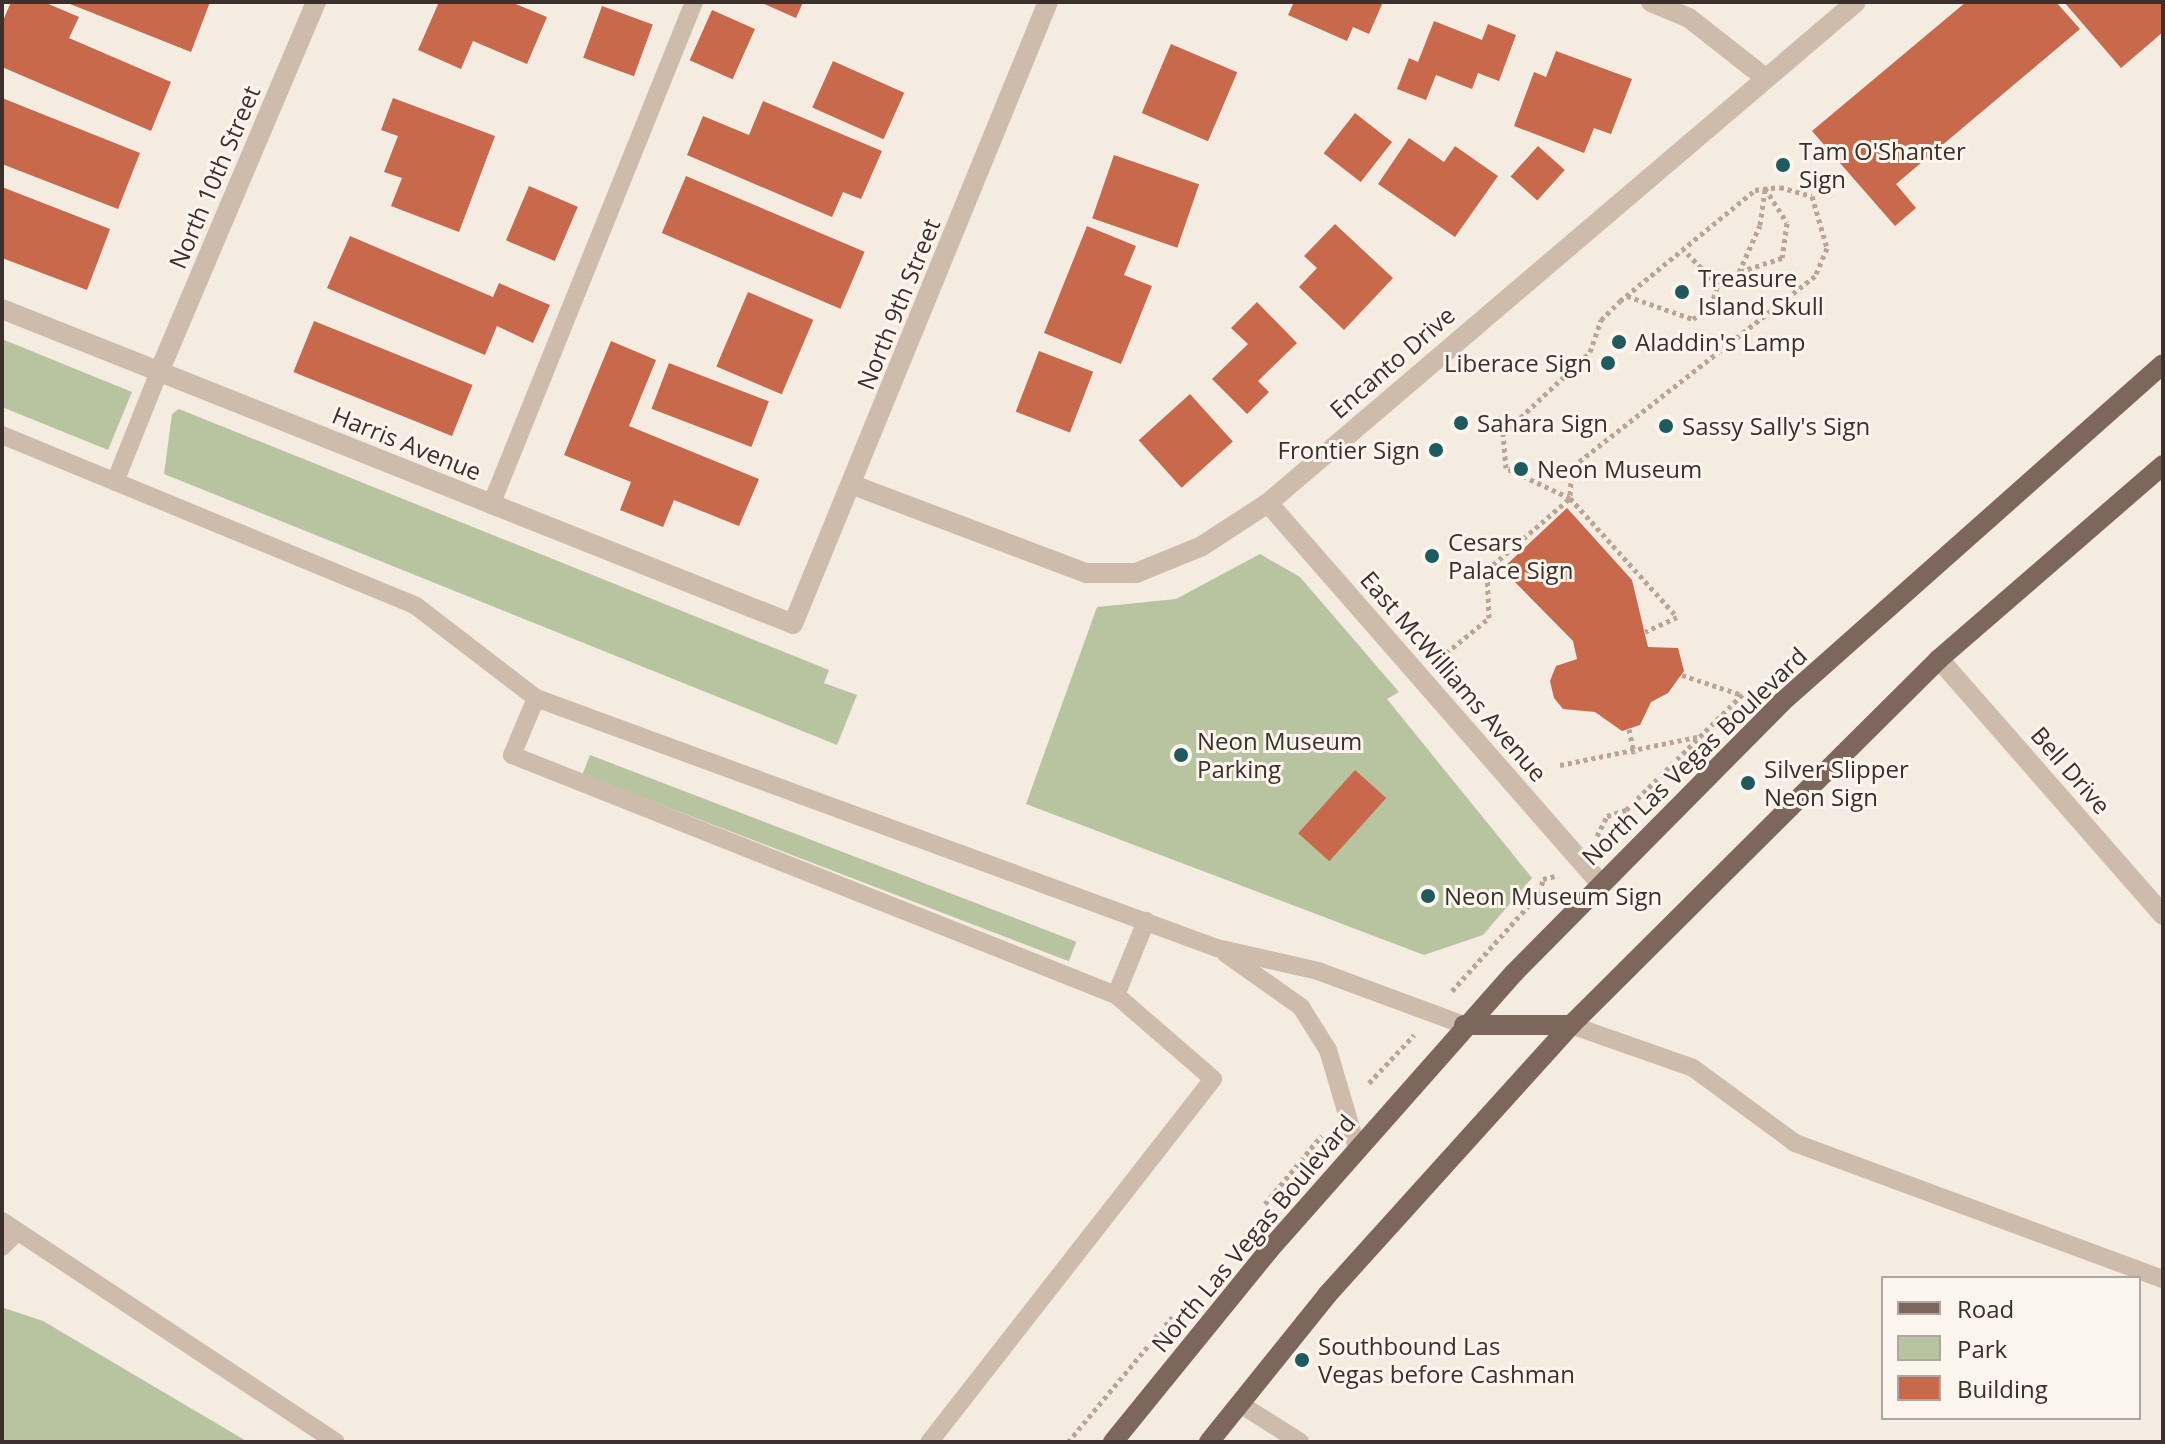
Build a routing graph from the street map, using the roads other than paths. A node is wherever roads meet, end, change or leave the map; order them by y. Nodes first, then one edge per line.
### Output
1 (316, 2) edge
2 (694, 2) edge
3 (1048, 2) edge
4 (1651, 2) edge
5 (1856, 2) edge
6 (1764, 77) junction
7 (2, 309) edge
8 (2163, 364) edge
9 (159, 372) junction
10 (2, 435) edge
11 (2163, 465) edge
12 (115, 482) junction
13 (853, 485) junction
14 (1268, 503) junction
15 (491, 505) junction
16 (793, 624) joint
17 (1939, 659) junction
18 (536, 698) junction
19 (1601, 884) junction
20 (2163, 915) edge
21 (1146, 921) junction
22 (1217, 948) junction
23 (1116, 995) junction
24 (1464, 1025) junction
25 (1571, 1025) junction
26 (1357, 1148) junction
27 (9, 1226) edge
28 (2, 1247) edge
29 (2163, 1279) edge
30 (1240, 1404) junction
31 (336, 1442) edge
32 (929, 1442) edge
33 (1113, 1442) edge
34 (1209, 1442) edge
35 (1300, 1442) edge

1 - 9 street, North 10th Street
2 - 15 lane
3 - 13 street, North 9th Street
4 - 6 street
5 - 6 street, Encanto Drive
6 - 14 street, Encanto Drive
7 - 9 street, Harris Avenue
8 - 19 main road, North Las Vegas Boulevard
9 - 12 lane
9 - 15 street, Harris Avenue
10 - 12 lane
11 - 17 main road
12 - 18 lane
13 - 14 street, Encanto Drive
13 - 16 street, North 9th Street
14 - 19 street, East McWilliams Avenue
15 - 16 street, Harris Avenue
17 - 20 street, Bell Drive
17 - 25 main road
18 - 21 lane
18 - 23 lane
19 - 24 main road, North Las Vegas Boulevard
21 - 22 lane
21 - 23 lane
22 - 24 lane
22 - 26 lane
23 - 32 lane
24 - 25 main road
24 - 26 main road, North Las Vegas Boulevard
25 - 29 lane
25 - 30 main road
26 - 33 main road, North Las Vegas Boulevard
27 - 28 lane
27 - 31 lane
30 - 34 main road
30 - 35 lane

